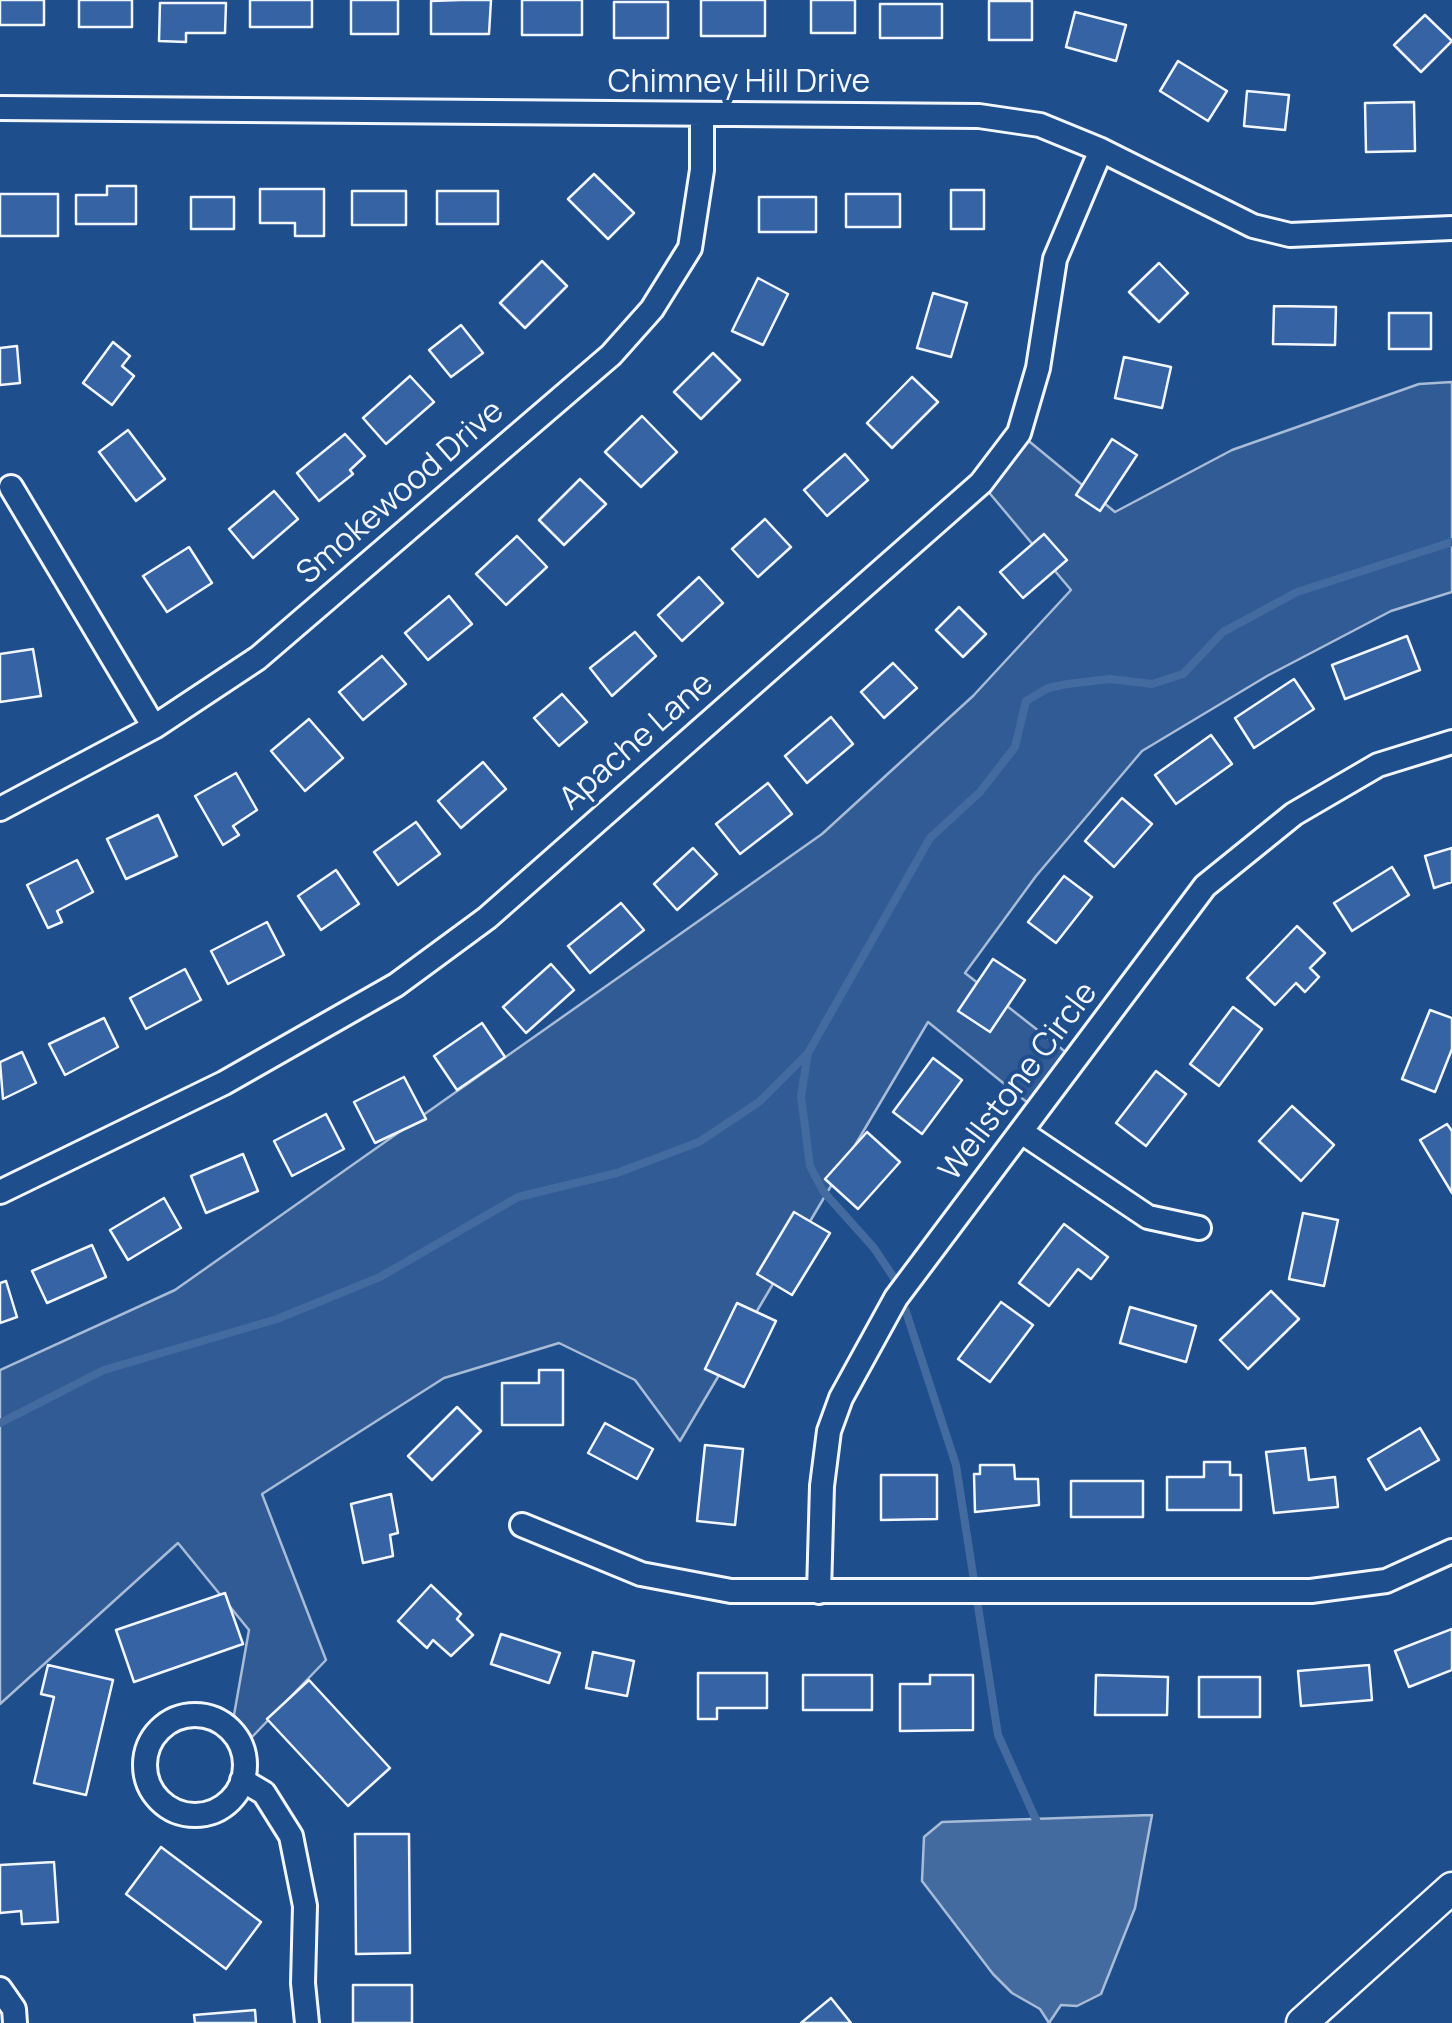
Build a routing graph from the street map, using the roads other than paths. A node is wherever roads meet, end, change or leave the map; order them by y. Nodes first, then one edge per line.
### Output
1 (0, 108) edge
2 (702, 116) junction
3 (1101, 150) junction
4 (1452, 228) edge
5 (11, 486) dead end
6 (154, 727) junction
7 (1452, 742) edge
8 (0, 810) edge
9 (1023, 1133) junction
10 (0, 1192) edge
11 (1199, 1228) dead end
12 (522, 1525) dead end
13 (1452, 1550) edge
14 (819, 1592) junction
15 (242, 1780) junction
16 (1452, 1888) edge
17 (0, 1988) edge
18 (1306, 2022) edge
19 (14, 2023) edge
20 (307, 2023) edge

1 - 2 street, Chimney Hill Drive
2 - 3 street, Chimney Hill Drive
2 - 6 street, Smokewood Drive
3 - 4 street, Chimney Hill Drive
3 - 10 street, Apache Lane
5 - 6 street
6 - 8 street, Smokewood Drive
7 - 9 street, Wellstone Circle
9 - 11 street
9 - 14 street, Wellstone Circle
12 - 14 street
13 - 14 street
15 - 15 street
15 - 20 street
16 - 18 main road
17 - 19 street

